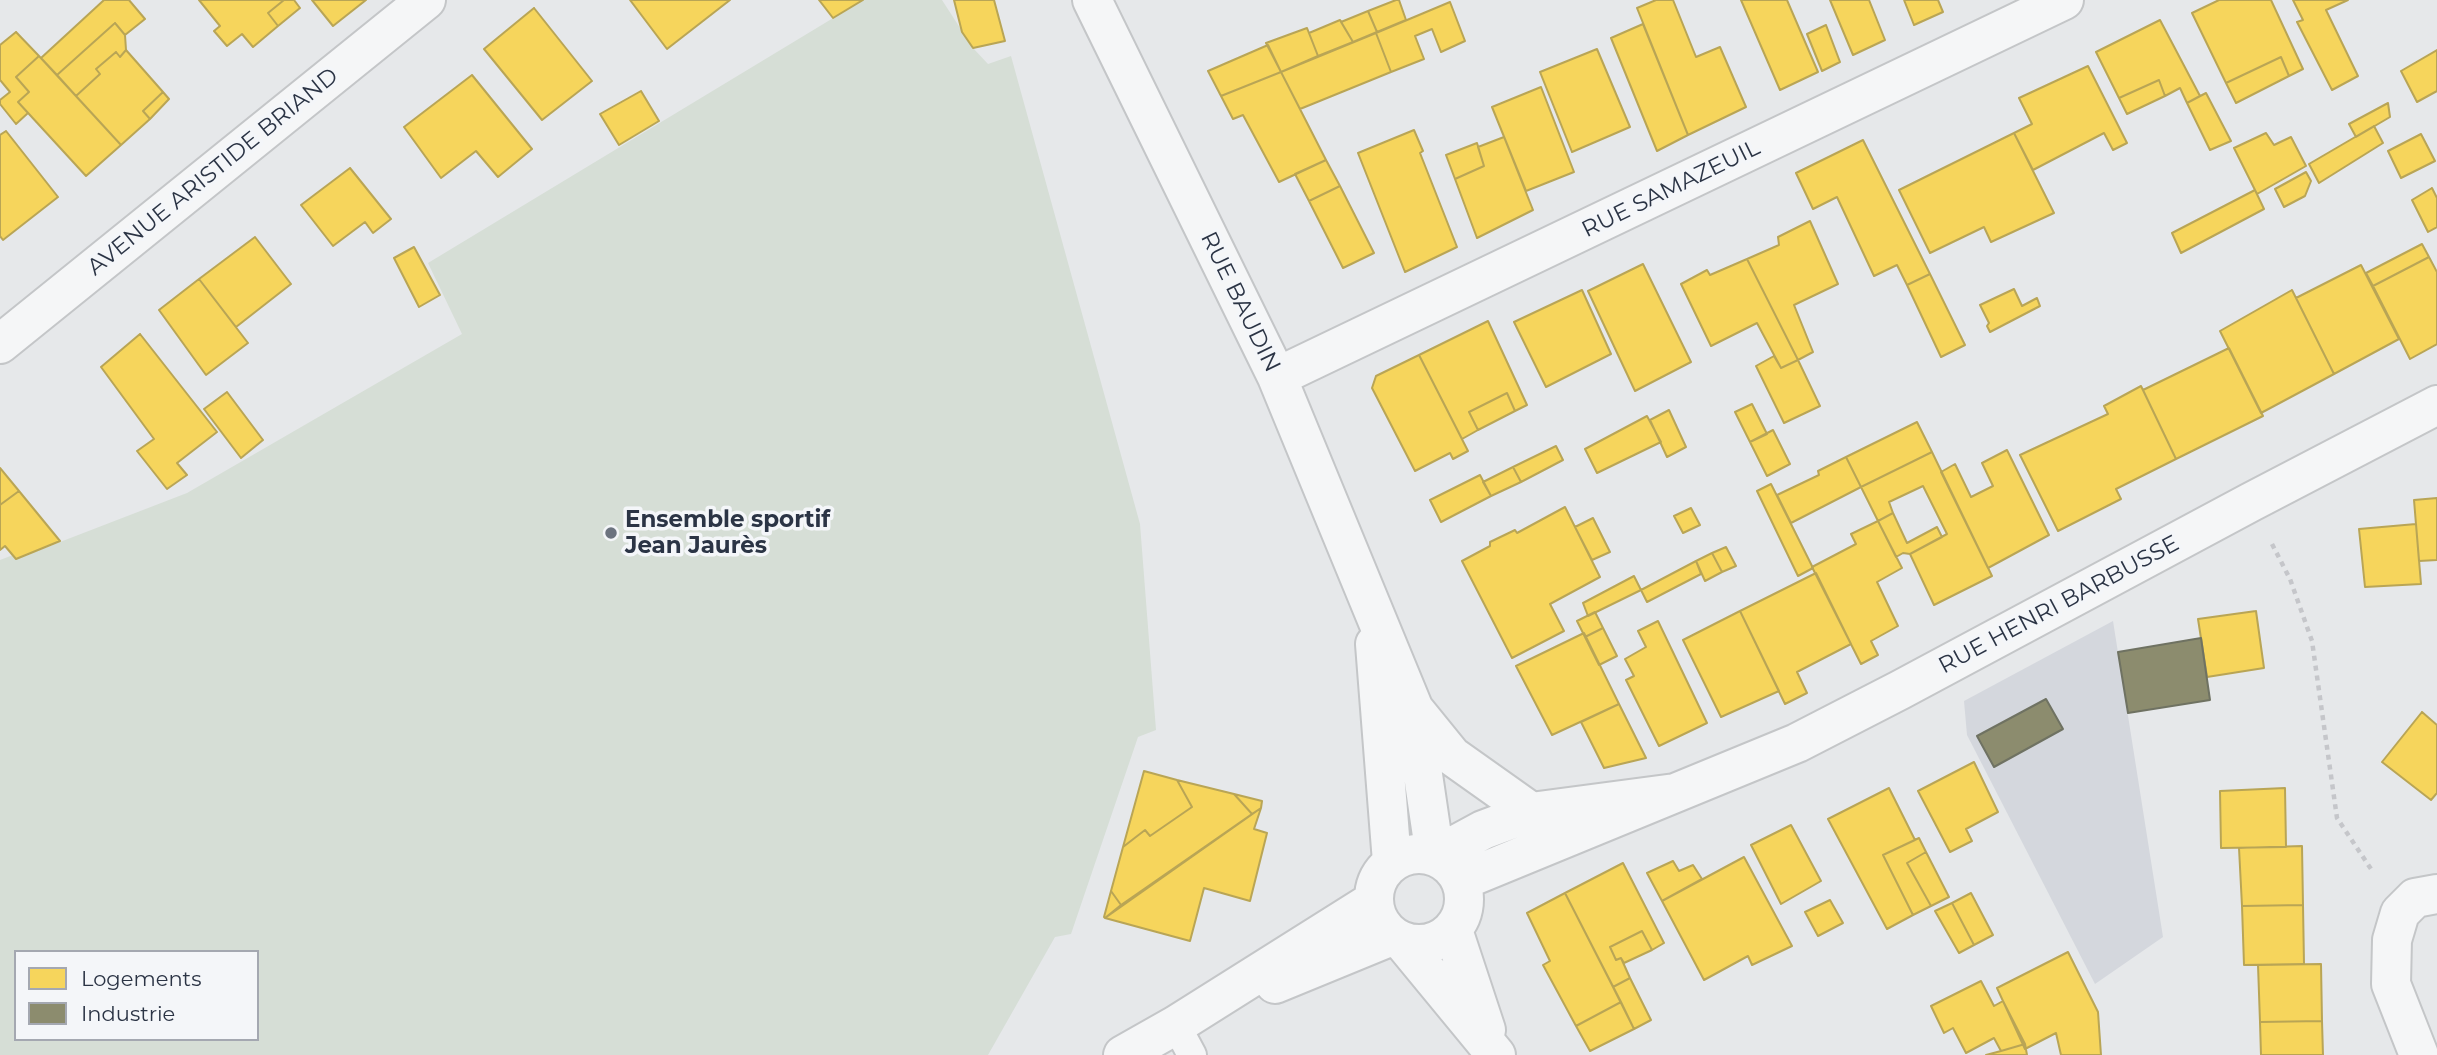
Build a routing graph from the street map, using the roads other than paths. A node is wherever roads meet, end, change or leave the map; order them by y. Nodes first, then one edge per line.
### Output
1 (426, 0) edge
2 (1093, 0) edge
3 (2064, 0) edge
4 (0, 344) edge
5 (1277, 377) junction
6 (2437, 405) edge
7 (1373, 611) junction
8 (1413, 707) junction
9 (1675, 793) junction
10 (1531, 812) junction
11 (1392, 862) junction
12 (1448, 868) junction
13 (2437, 894) edge
14 (1373, 901) junction
15 (1452, 930) junction
16 (1397, 939) junction
17 (1184, 1040) edge
18 (1495, 1053) edge
19 (1123, 1055) edge
20 (2419, 1055) edge

1 - 4 street, AVENUE ARISTIDE BRIAND
2 - 5 street, RUE BAUDIN
3 - 5 street, RUE SAMAZEUIL
5 - 7 street, RUE BAUDIN
6 - 9 street, RUE HENRI BARBUSSE
7 - 8 street, RUE BAUDIN
7 - 11 street, RUE BAUDIN
8 - 10 street
8 - 12 street, RUE BAUDIN
9 - 10 street, RUE HENRI BARBUSSE
9 - 12 street, RUE HENRI BARBUSSE
10 - 12 street, RUE HENRI BARBUSSE
11 - 12 street
11 - 14 street
12 - 15 street
13 - 20 street
14 - 16 street
14 - 17 street
15 - 16 street
15 - 18 street
16 - 17 street
16 - 18 street
17 - 19 street

